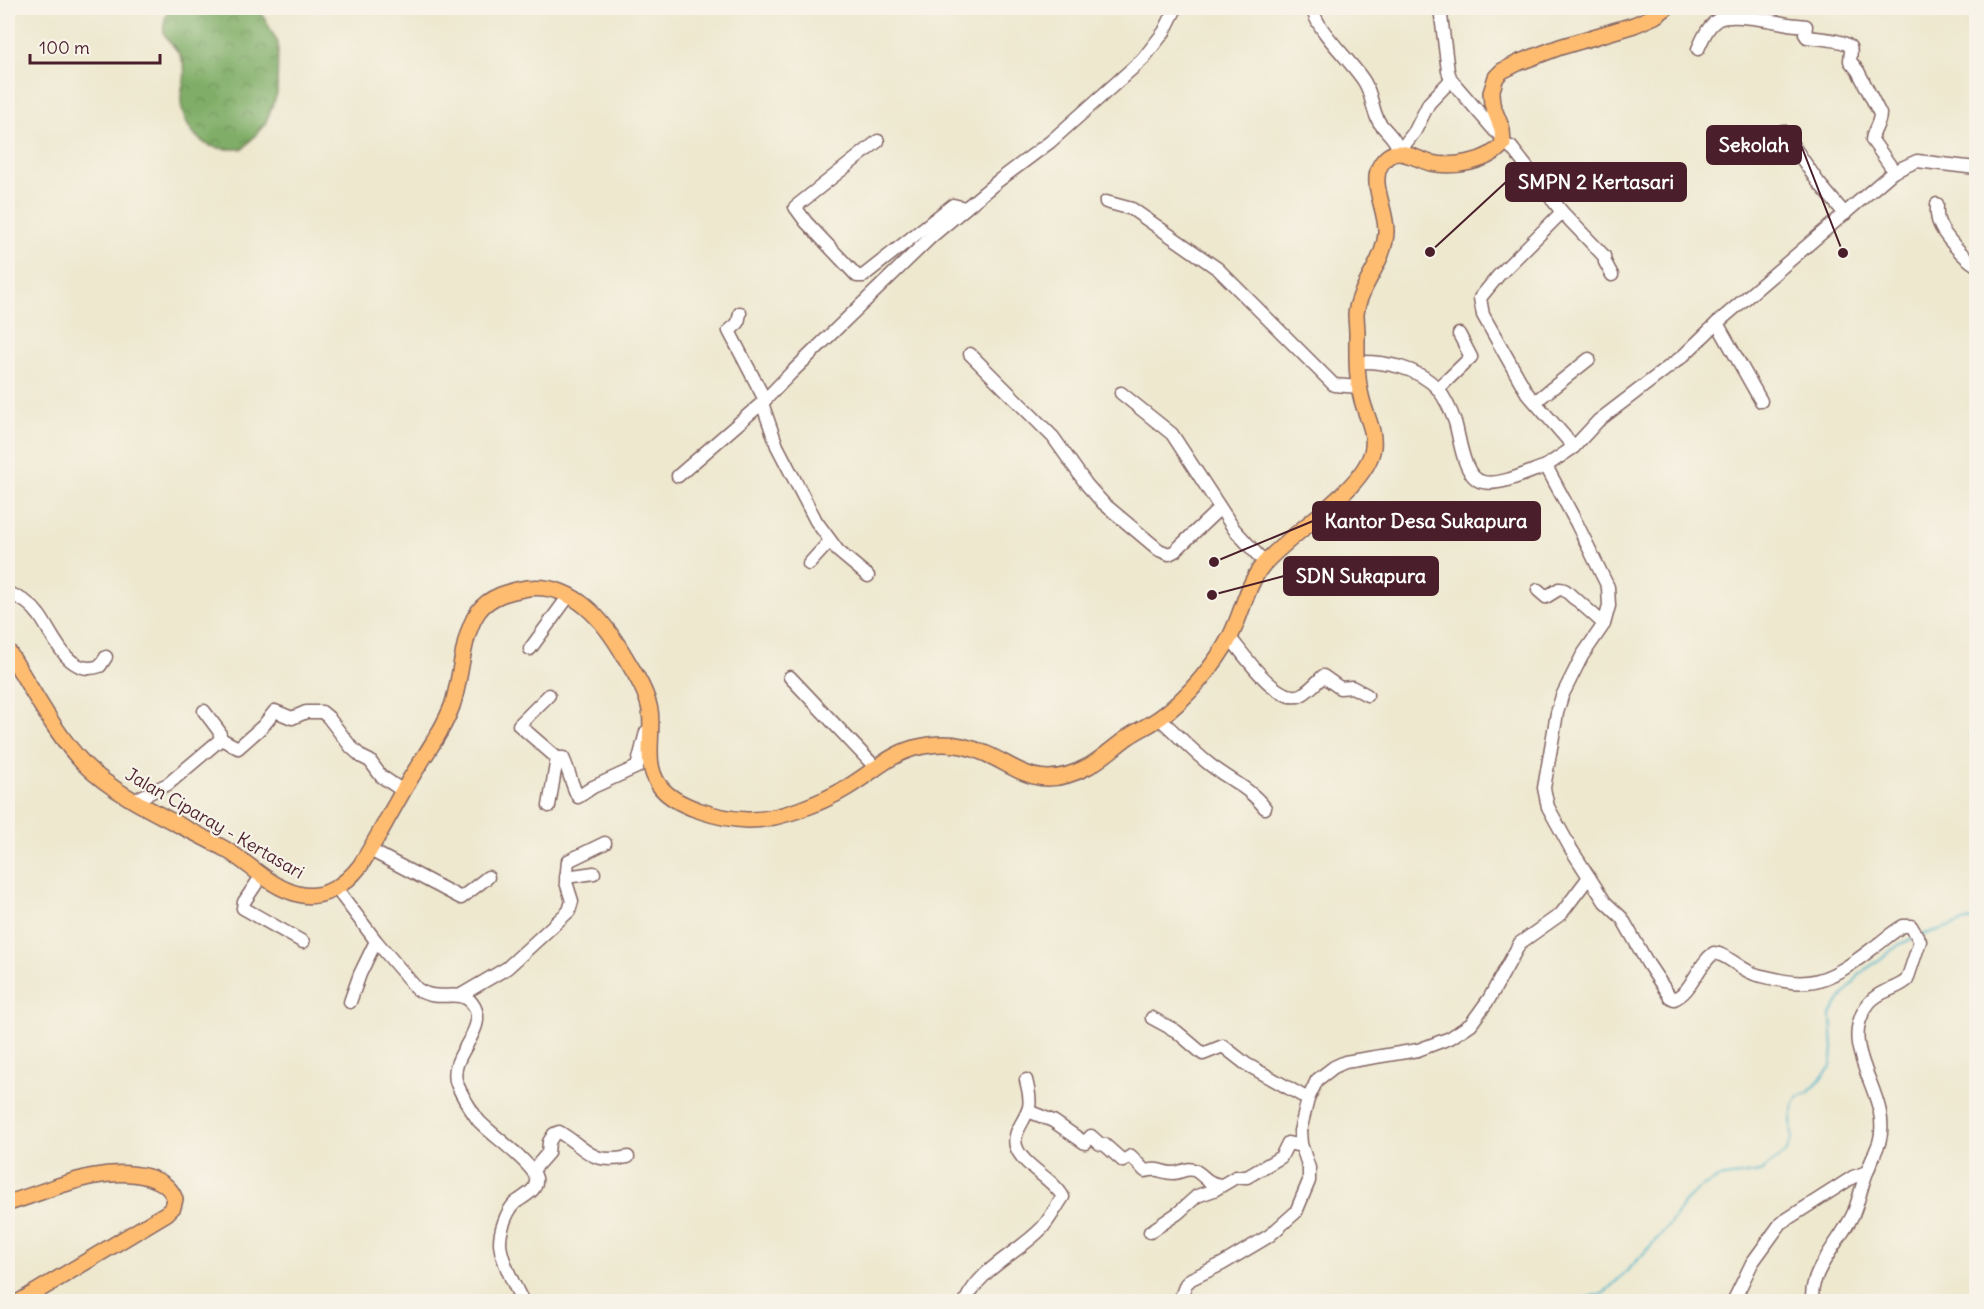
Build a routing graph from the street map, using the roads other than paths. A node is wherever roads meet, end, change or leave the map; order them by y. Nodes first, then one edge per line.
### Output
1 (1176, 8) edge
2 (1313, 8) edge
3 (1440, 8) edge
4 (1666, 8) edge
5 (1698, 49) dead end
6 (1451, 80) junction
7 (1784, 131) dead end
8 (1503, 140) junction
9 (878, 141) dead end
10 (1400, 153) junction
11 (1977, 168) edge
12 (1894, 171) junction
13 (1106, 202) dead end
14 (1937, 204) dead end
15 (965, 208) junction
16 (1562, 212) junction
17 (1845, 214) junction
18 (1977, 265) edge
19 (1612, 275) dead end
20 (740, 313) dead end
21 (1717, 323) junction
22 (1459, 333) dead end
23 (970, 354) dead end
24 (1589, 359) dead end
25 (1356, 362) junction
26 (1359, 387) junction
27 (1438, 389) junction
28 (1121, 393) dead end
29 (1536, 401) junction
30 (1761, 401) dead end
31 (763, 402) junction
32 (1574, 447) junction
33 (1546, 466) junction
34 (678, 476) dead end
35 (1220, 508) junction
36 (830, 541) junction
37 (1265, 563) junction
38 (809, 564) dead end
39 (868, 576) dead end
40 (1538, 590) dead end
41 (8, 593) edge
42 (568, 597) junction
43 (1604, 624) junction
44 (1230, 638) junction
45 (530, 649) dead end
46 (8, 651) edge
47 (106, 657) dead end
48 (790, 677) dead end
49 (549, 695) dead end
50 (1367, 695) dead end
51 (204, 711) dead end
52 (1159, 718) junction
53 (651, 723) junction
54 (221, 739) junction
55 (557, 758) junction
56 (876, 768) junction
57 (403, 791) junction
58 (135, 800) junction
59 (549, 806) dead end
60 (1265, 807) dead end
61 (605, 843) dead end
62 (370, 850) junction
63 (594, 873) dead end
64 (262, 875) junction
65 (488, 877) dead end
66 (566, 877) junction
67 (1589, 877) junction
68 (336, 888) junction
69 (376, 941) junction
70 (303, 942) dead end
71 (461, 995) junction
72 (350, 1002) dead end
73 (1152, 1018) dead end
74 (1026, 1080) dead end
75 (1308, 1099) junction
76 (1028, 1110) junction
77 (1301, 1146) junction
78 (628, 1157) dead end
79 (533, 1170) junction
80 (1867, 1172) junction
81 (1220, 1185) junction
82 (8, 1203) edge
83 (1150, 1232) dead end
84 (19, 1302) edge
85 (523, 1302) edge
86 (966, 1302) edge
87 (1179, 1302) edge
88 (1733, 1302) edge
89 (1813, 1302) edge

1 - 15 street
2 - 10 street
3 - 6 street
4 - 8 main road
5 - 12 street
6 - 8 street
6 - 10 street
7 - 17 street
8 - 10 main road
8 - 16 street
9 - 15 street
10 - 25 main road, Jalan Ciparay - Kertasari
11 - 12 street
12 - 17 street
13 - 26 street
14 - 18 street
15 - 31 street
16 - 19 street
16 - 29 street
17 - 21 street
20 - 31 street
21 - 30 street
21 - 32 street
22 - 27 street
23 - 35 street
24 - 29 street
25 - 26 main road, Jalan Ciparay - Kertasari
25 - 27 street
26 - 37 main road, Jalan Ciparay - Kertasari
27 - 33 street
28 - 35 street
29 - 32 street
31 - 34 street
31 - 36 street
32 - 33 street
33 - 43 street
35 - 37 street
36 - 38 street
36 - 39 street
37 - 44 main road, Jalan Ciparay - Kertasari
40 - 43 street
41 - 47 street
42 - 45 street
42 - 53 main road, Jalan Ciparay - Kertasari
42 - 57 main road, Jalan Ciparay - Kertasari
43 - 67 street
44 - 50 street
44 - 52 main road, Jalan Ciparay - Kertasari
46 - 58 main road, Jalan Ciparay - Kertasari
48 - 56 street
49 - 55 street
51 - 54 street
52 - 56 main road, Jalan Ciparay - Kertasari
52 - 60 street
53 - 55 street
53 - 56 main road, Jalan Ciparay - Kertasari
54 - 57 street
54 - 58 street
55 - 59 street
57 - 62 main road, Jalan Ciparay - Kertasari
58 - 64 main road, Jalan Ciparay - Kertasari
61 - 66 street
62 - 65 street
62 - 68 main road, Jalan Ciparay - Kertasari
63 - 66 street
64 - 68 main road, Jalan Ciparay - Kertasari
64 - 70 street
66 - 71 street
67 - 75 street
67 - 80 street
68 - 69 street
69 - 71 street
69 - 72 street
71 - 79 street
73 - 75 street
74 - 76 street
75 - 77 street
76 - 81 street
76 - 86 street
77 - 81 street
77 - 87 street
78 - 79 street
79 - 85 street
80 - 88 street
80 - 89 street
81 - 83 street
82 - 84 main road

